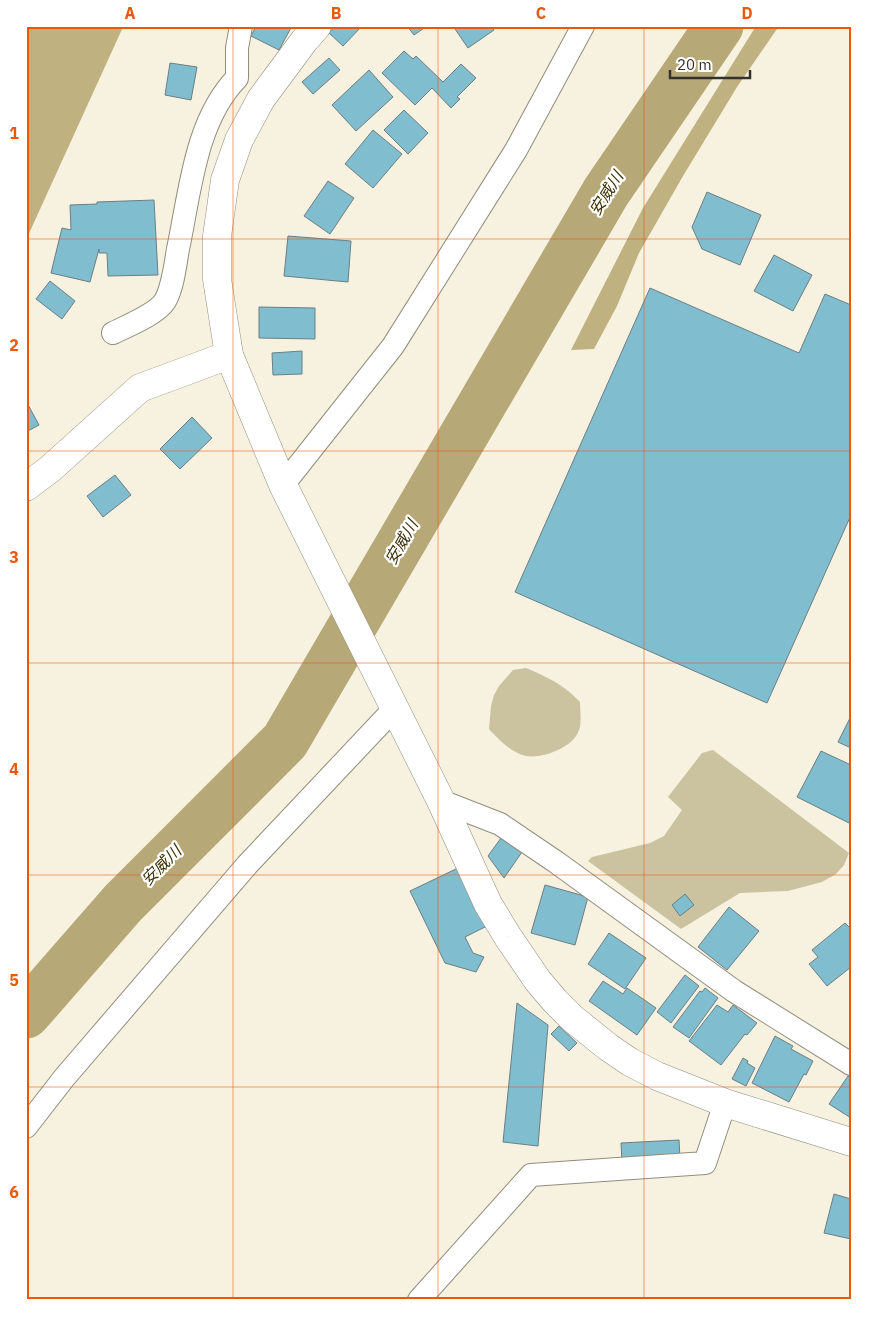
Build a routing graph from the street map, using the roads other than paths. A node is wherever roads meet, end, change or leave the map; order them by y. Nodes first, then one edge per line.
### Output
1 (242, 26) edge
2 (317, 26) edge
3 (583, 26) edge
4 (237, 78) junction
5 (261, 99) junction
6 (113, 333) dead end
7 (229, 355) junction
8 (283, 485) junction
9 (26, 487) edge
10 (391, 701) junction
11 (441, 801) junction
12 (851, 1064) edge
13 (726, 1103) junction
14 (26, 1127) edge
15 (851, 1142) edge
16 (419, 1300) edge

1 - 4 street
2 - 5 street
3 - 8 street
4 - 5 street
4 - 6 street
5 - 7 street
7 - 8 street
7 - 9 street
8 - 10 street
10 - 11 street
10 - 14 street
11 - 12 street
11 - 13 street
13 - 15 street
13 - 16 street

